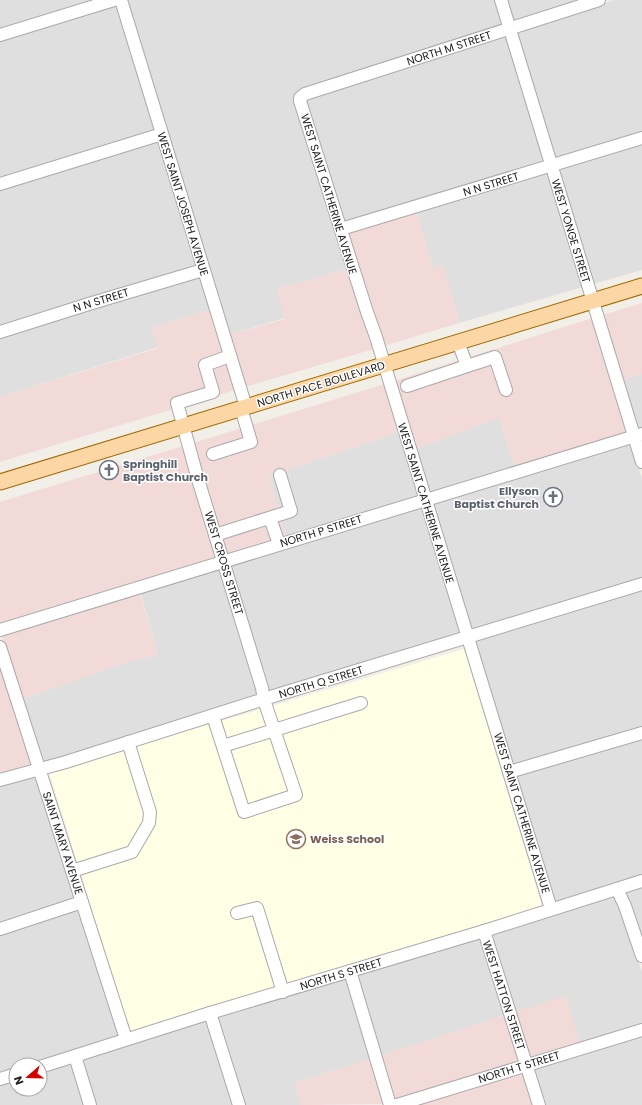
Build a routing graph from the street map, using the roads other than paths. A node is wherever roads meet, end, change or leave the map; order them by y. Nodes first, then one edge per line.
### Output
1 (114, 0) edge
2 (121, 0) edge
3 (501, 0) edge
4 (599, 0) edge
5 (510, 28) junction
6 (0, 35) edge
7 (300, 98) joint
8 (162, 134) junction
9 (642, 138) edge
10 (551, 166) junction
11 (0, 184) edge
12 (340, 229) junction
13 (203, 270) junction
14 (642, 286) edge
15 (592, 301) junction
16 (0, 332) edge
17 (458, 342) junction
18 (230, 356) junction
19 (384, 365) junction
20 (467, 366) junction
21 (407, 386) dead end
22 (506, 390) dead end
23 (243, 408) junction
24 (182, 427) junction
25 (638, 435) edge
26 (212, 454) dead end
27 (642, 462) edge
28 (280, 475) dead end
29 (0, 482) edge
30 (425, 500) junction
31 (270, 518) junction
32 (215, 535) junction
33 (279, 544) junction
34 (223, 562) junction
35 (642, 584) edge
36 (0, 630) edge
37 (468, 637) junction
38 (0, 647) edge
39 (264, 700) junction
40 (361, 703) dead end
41 (213, 716) junction
42 (275, 730) junction
43 (642, 733) edge
44 (128, 742) junction
45 (223, 746) junction
46 (40, 769) junction
47 (509, 772) junction
48 (0, 780) edge
49 (72, 871) junction
50 (642, 881) edge
51 (617, 889) junction
52 (82, 902) junction
53 (550, 909) junction
54 (237, 913) dead end
55 (0, 929) edge
56 (484, 931) junction
57 (642, 956) edge
58 (350, 971) junction
59 (283, 992) junction
60 (210, 1013) junction
61 (642, 1030) edge
62 (126, 1039) junction
63 (75, 1056) junction
64 (48, 1064) edge
65 (526, 1065) junction
66 (90, 1105) edge
67 (239, 1105) edge
68 (390, 1105) edge
69 (397, 1105) edge
70 (539, 1105) edge

1 - 6 street
2 - 8 street, WEST SAINT JOSEPH AVENUE
3 - 5 street, WEST YONGE STREET
4 - 5 street, NORTH M STREET
5 - 7 street, NORTH M STREET
5 - 10 street, WEST YONGE STREET
7 - 12 street, WEST SAINT CATHERINE AVENUE
8 - 11 street
8 - 13 street, WEST SAINT JOSEPH AVENUE
9 - 10 street, N N STREET
10 - 12 street, N N STREET
10 - 15 street, WEST YONGE STREET
12 - 19 street, WEST SAINT CATHERINE AVENUE
13 - 16 street, N N STREET
13 - 18 street, WEST SAINT JOSEPH AVENUE
14 - 15 main road, NORTH PACE BOULEVARD
15 - 17 main road, NORTH PACE BOULEVARD
15 - 25 street, WEST YONGE STREET
17 - 19 main road, NORTH PACE BOULEVARD
17 - 20 street
18 - 23 street, WEST SAINT JOSEPH AVENUE
18 - 24 street, WEST CROSS STREET
19 - 23 main road, NORTH PACE BOULEVARD
19 - 30 street, WEST SAINT CATHERINE AVENUE
20 - 21 street
20 - 22 street
23 - 24 main road, NORTH PACE BOULEVARD
23 - 26 street, WEST SAINT JOSEPH AVENUE
24 - 29 main road, NORTH PACE BOULEVARD
24 - 32 street, WEST CROSS STREET
25 - 27 street, WEST YONGE STREET
25 - 30 street, NORTH P STREET
28 - 31 street
30 - 33 street, NORTH P STREET
30 - 37 street, WEST SAINT CATHERINE AVENUE
31 - 32 street
31 - 33 street
32 - 34 street, WEST CROSS STREET
33 - 34 street, NORTH P STREET
34 - 36 street, NORTH P STREET
34 - 39 street, WEST CROSS STREET
35 - 37 street, NORTH Q STREET
37 - 39 street, NORTH Q STREET
37 - 47 street, WEST SAINT CATHERINE AVENUE
38 - 46 street, SAINT MARY AVENUE
39 - 41 street, NORTH Q STREET
39 - 42 street, WEST CROSS STREET
40 - 42 street
41 - 44 street, NORTH Q STREET
41 - 45 street
42 - 45 street
42 - 45 street, WEST CROSS STREET
43 - 47 street
44 - 46 street, NORTH Q STREET
44 - 49 street
46 - 48 street, NORTH Q STREET
46 - 49 street, SAINT MARY AVENUE
47 - 53 street, WEST SAINT CATHERINE AVENUE
49 - 52 street, SAINT MARY AVENUE
50 - 51 street, NORTH S STREET
51 - 53 street, NORTH S STREET
51 - 57 street
52 - 55 street
52 - 62 street, SAINT MARY AVENUE
53 - 56 street, NORTH S STREET
54 - 59 street
56 - 58 street, NORTH S STREET
56 - 65 street, WEST HATTON STREET
58 - 59 street, NORTH S STREET
58 - 68 street
59 - 60 street, NORTH S STREET
60 - 62 street, NORTH S STREET
60 - 67 street
61 - 65 street, NORTH T STREET
62 - 63 street, NORTH S STREET
63 - 64 street, NORTH S STREET
63 - 66 street
65 - 69 street, NORTH T STREET
65 - 70 street, WEST HATTON STREET

